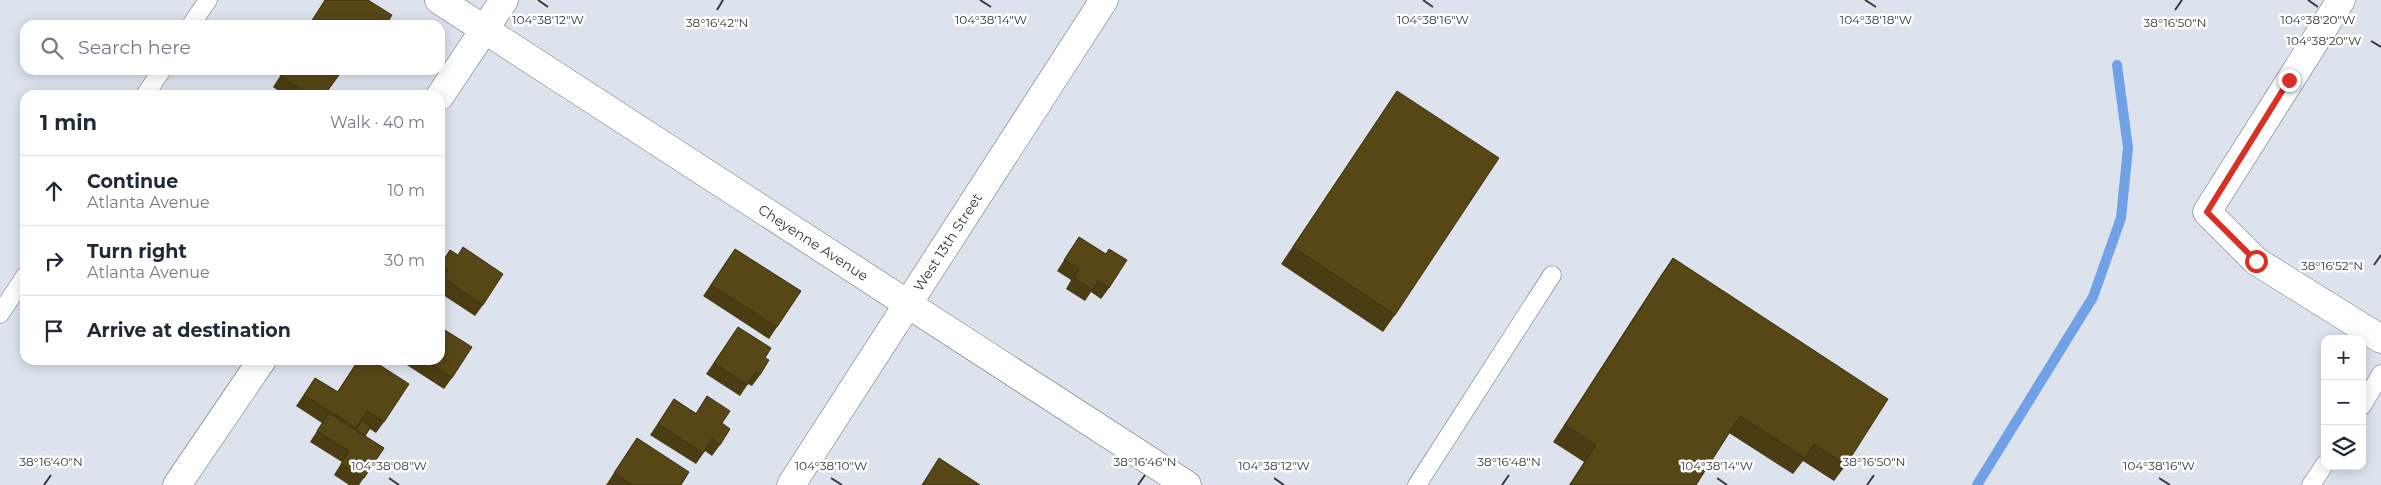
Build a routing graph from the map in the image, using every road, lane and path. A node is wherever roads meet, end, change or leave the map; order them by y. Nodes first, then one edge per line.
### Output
1 (208, 0) edge
2 (439, 0) edge
3 (504, 0) edge
4 (1104, 0) edge
5 (2341, 0) edge
6 (194, 20) edge
7 (484, 30) junction
8 (159, 75) edge
9 (148, 90) edge
10 (444, 90) edge
11 (1552, 275) dead end
12 (20, 284) edge
13 (908, 306) junction
14 (0, 314) edge
15 (2381, 339) edge
16 (259, 365) edge
17 (2381, 374) edge
18 (2366, 399) edge
19 (2321, 470) edge
20 (177, 485) edge
21 (791, 485) edge
22 (1187, 485) edge
23 (1417, 485) edge
24 (2311, 485) edge

1 - 6 lane
2 - 7 street, Cheyenne Avenue
3 - 7 street
4 - 13 street, West 13th Street
5 - 15 street
7 - 10 street
7 - 13 street, Cheyenne Avenue
8 - 9 lane
11 - 23 lane
12 - 14 lane
13 - 21 street, West 13th Street
13 - 22 street, Cheyenne Avenue
16 - 20 street
17 - 18 lane
19 - 24 lane

